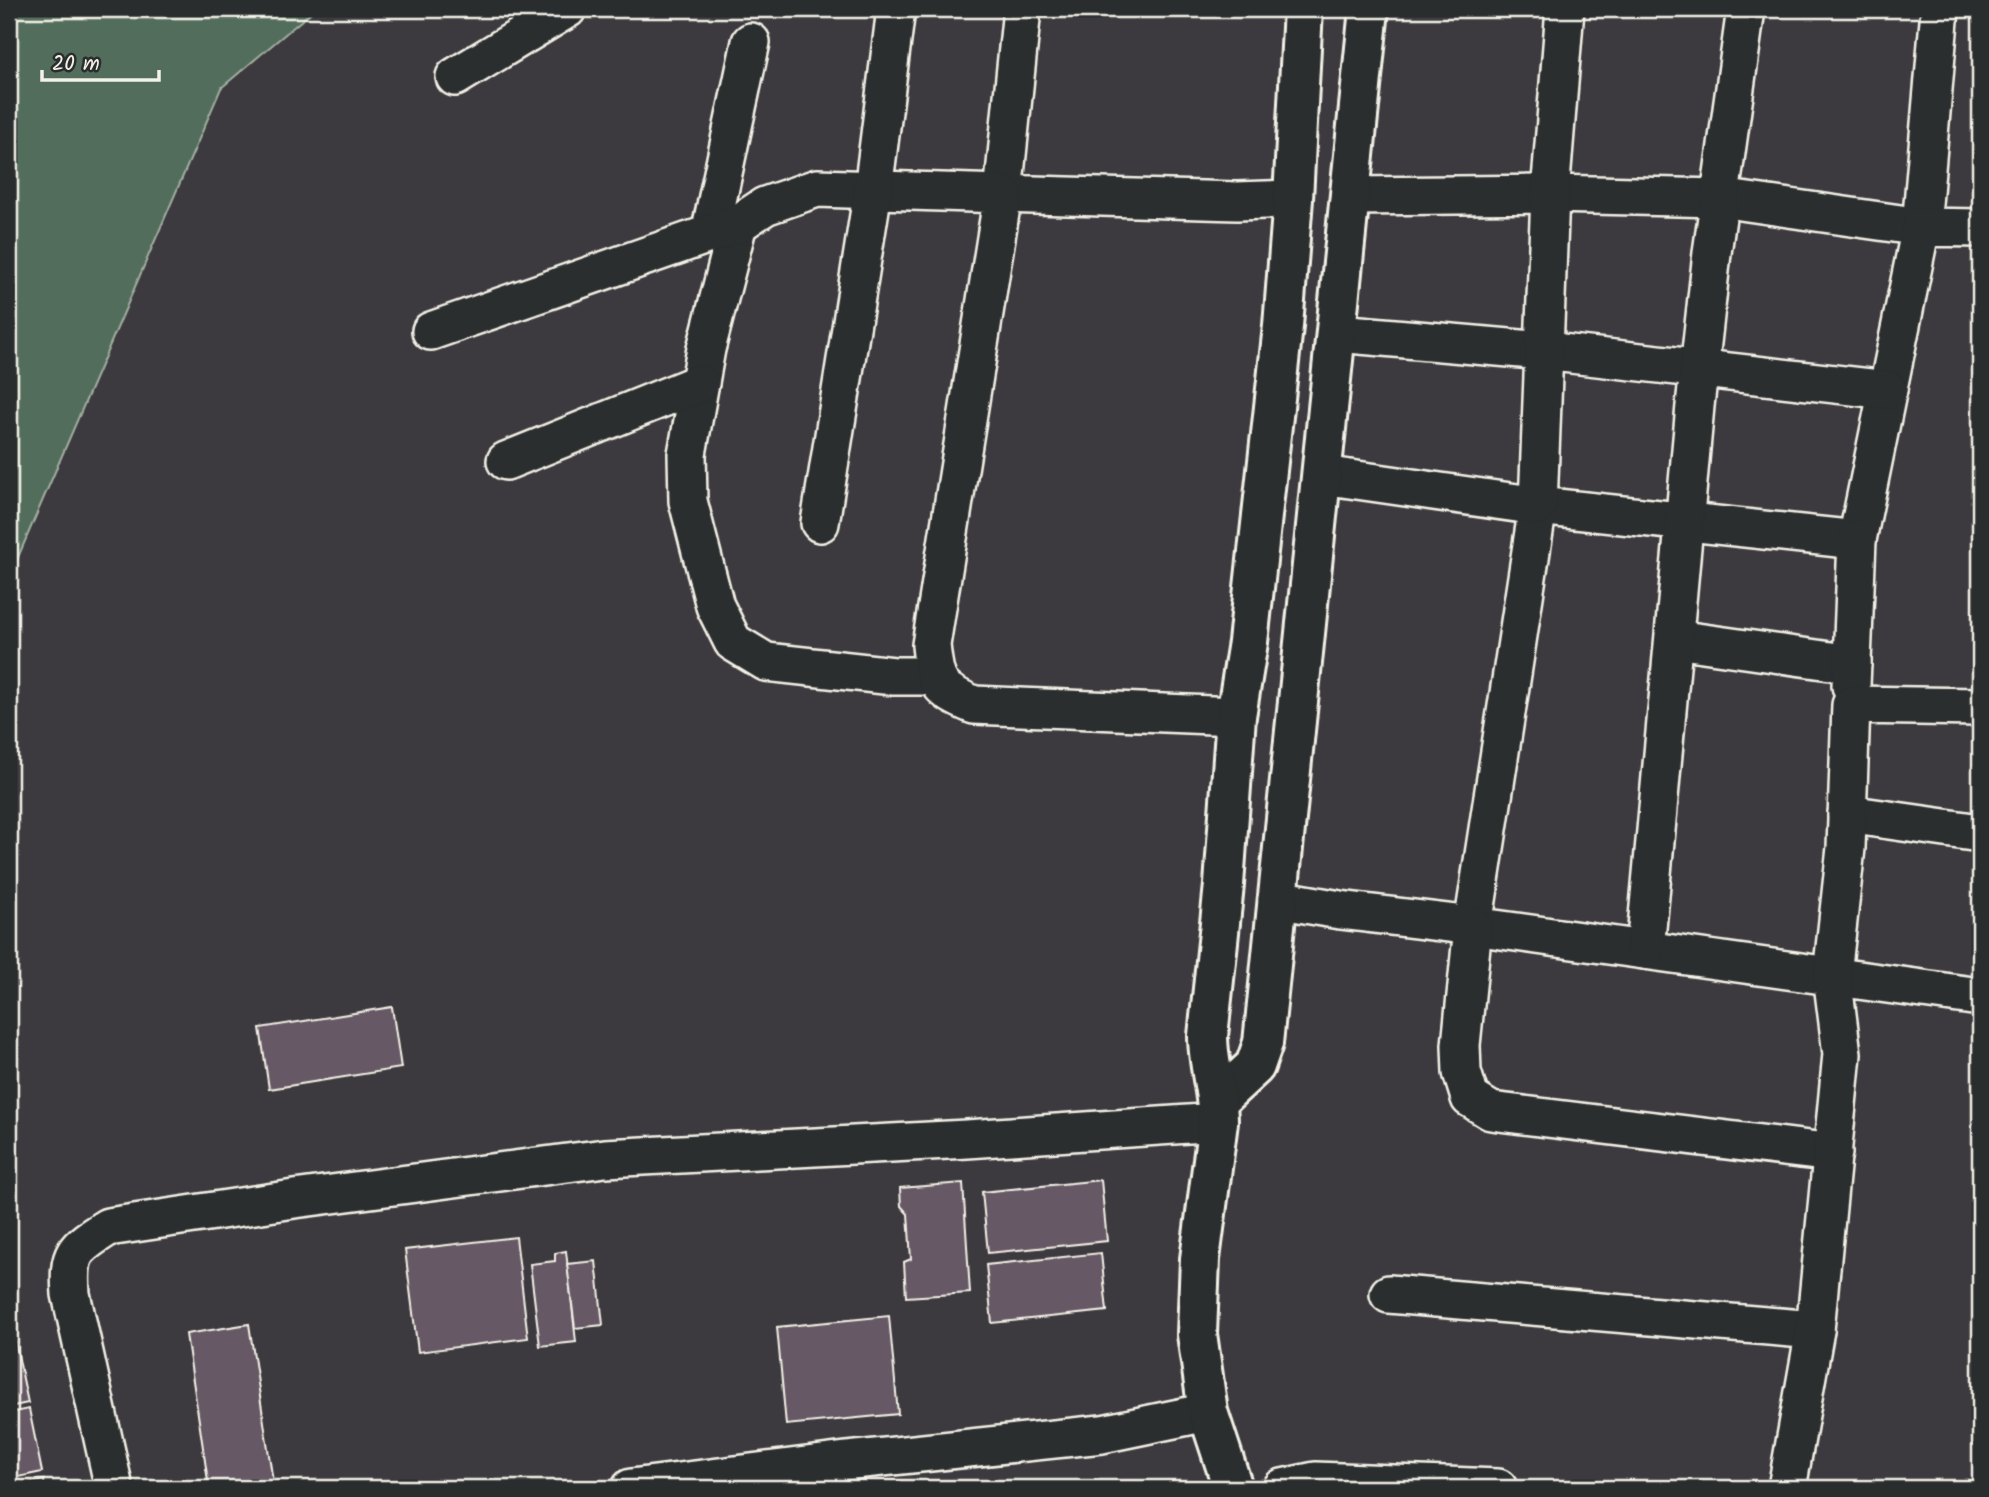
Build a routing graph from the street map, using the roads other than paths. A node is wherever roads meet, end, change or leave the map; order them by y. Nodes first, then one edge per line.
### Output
1 (567, 9) edge
2 (896, 9) edge
3 (1022, 9) edge
4 (1303, 9) edge
5 (1369, 9) edge
6 (1565, 9) edge
7 (1746, 9) edge
8 (1940, 9) edge
9 (751, 42) dead end
10 (456, 77) dead end
11 (873, 190) junction
12 (1003, 194) junction
13 (1550, 194) junction
14 (1352, 196) junction
15 (1720, 198) junction
16 (1293, 199) junction
17 (1922, 227) junction
18 (724, 229) junction
19 (1980, 229) edge
20 (431, 331) dead end
21 (1337, 333) junction
22 (1544, 351) junction
23 (1700, 370) junction
24 (700, 383) junction
25 (1888, 390) junction
26 (506, 461) dead end
27 (1321, 475) junction
28 (1538, 506) junction
29 (1686, 522) junction
30 (820, 523) dead end
31 (1857, 540) junction
32 (1675, 639) junction
33 (1852, 664) junction
34 (934, 676) junction
35 (1851, 705) junction
36 (1980, 707) edge
37 (1236, 716) junction
38 (1847, 814) junction
39 (1980, 833) edge
40 (1276, 899) junction
41 (1473, 926) junction
42 (1645, 950) junction
43 (1832, 975) junction
44 (1980, 997) edge
45 (1218, 1111) junction
46 (1833, 1153) junction
47 (1389, 1294) dead end
48 (1815, 1330) junction
49 (1208, 1412) junction
50 (114, 1488) edge
51 (631, 1488) edge
52 (1233, 1488) edge
53 (1282, 1488) edge
54 (1498, 1488) edge
55 (1787, 1488) edge

1 - 10 street
2 - 11 street
3 - 12 street
4 - 16 street
5 - 14 street
6 - 13 street
7 - 15 street
8 - 17 street
9 - 18 street
11 - 12 street
11 - 18 street
11 - 30 street
12 - 16 street
12 - 34 street
13 - 14 street
13 - 15 street
13 - 22 street
14 - 21 street
15 - 17 street
15 - 23 street
16 - 37 street
17 - 19 street
17 - 25 street
18 - 20 street
18 - 24 street
21 - 22 street
21 - 27 street
22 - 23 street
22 - 28 street
23 - 25 street
23 - 29 street
24 - 26 street
24 - 34 street
25 - 31 street
27 - 28 street
27 - 40 street
28 - 29 street
28 - 41 street
29 - 31 street
29 - 32 street
31 - 33 street
32 - 33 street
32 - 42 street
33 - 35 street
34 - 37 street
35 - 36 street
35 - 38 street
37 - 45 street
38 - 39 street
38 - 43 street
40 - 41 street
40 - 45 street
41 - 42 street
41 - 46 street
42 - 43 street
43 - 44 street
43 - 46 street
45 - 49 street
45 - 50 street
46 - 48 street
47 - 48 street
48 - 55 street
49 - 51 street
49 - 52 street
53 - 54 street

